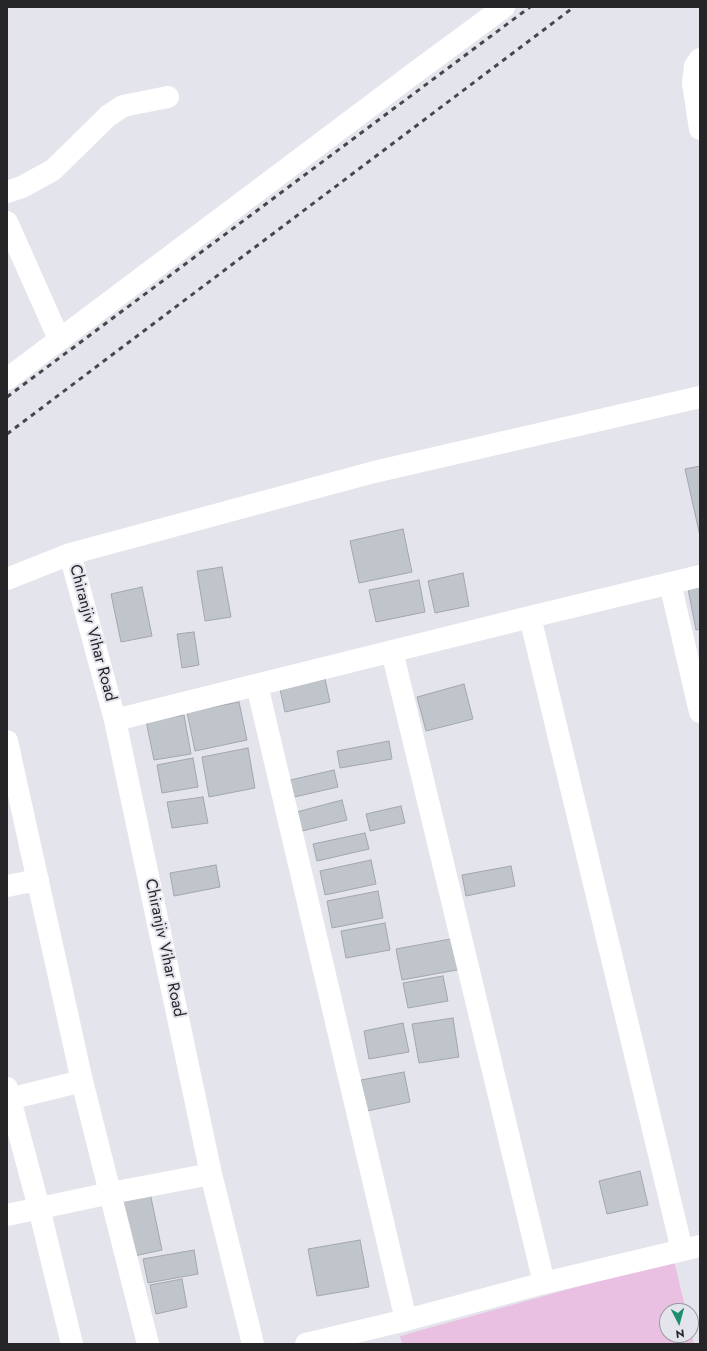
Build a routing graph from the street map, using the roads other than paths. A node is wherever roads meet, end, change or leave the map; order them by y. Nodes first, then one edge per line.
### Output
1 (504, 7) edge
2 (700, 59) edge
3 (168, 97) dead end
4 (698, 104) edge
5 (700, 129) edge
6 (7, 192) edge
7 (7, 222) edge
8 (59, 339) junction
9 (7, 379) edge
10 (700, 397) edge
11 (70, 554) junction
12 (700, 576) edge
13 (7, 579) edge
14 (670, 583) junction
15 (530, 616) junction
16 (392, 651) junction
17 (257, 685) junction
18 (700, 712) edge
19 (116, 720) junction
20 (7, 741) edge
21 (38, 880) junction
22 (7, 886) edge
23 (82, 1081) junction
24 (8, 1093) edge
25 (211, 1174) junction
26 (111, 1193) junction
27 (39, 1208) junction
28 (7, 1215) edge
29 (691, 1248) edge
30 (544, 1283) junction
31 (406, 1320) junction
32 (72, 1344) edge
33 (148, 1344) edge
34 (252, 1344) edge
35 (306, 1344) edge

1 - 8 street
2 - 4 street
3 - 6 street
4 - 5 street
7 - 8 street
8 - 9 street
10 - 11 street
11 - 13 street
11 - 19 street, Chiranjiv Vihar Road
12 - 14 street
14 - 15 street
14 - 18 street
15 - 16 street
15 - 29 street
16 - 17 street
16 - 30 street
17 - 19 street
17 - 31 street
19 - 25 street, Chiranjiv Vihar Road
20 - 21 street
21 - 22 street
21 - 23 street
23 - 24 street
23 - 26 street
24 - 27 street
25 - 26 street
25 - 34 street, Chiranjiv Vihar Road
26 - 27 street
26 - 33 street
27 - 28 street
27 - 32 street
29 - 30 street
30 - 31 street
31 - 35 street

